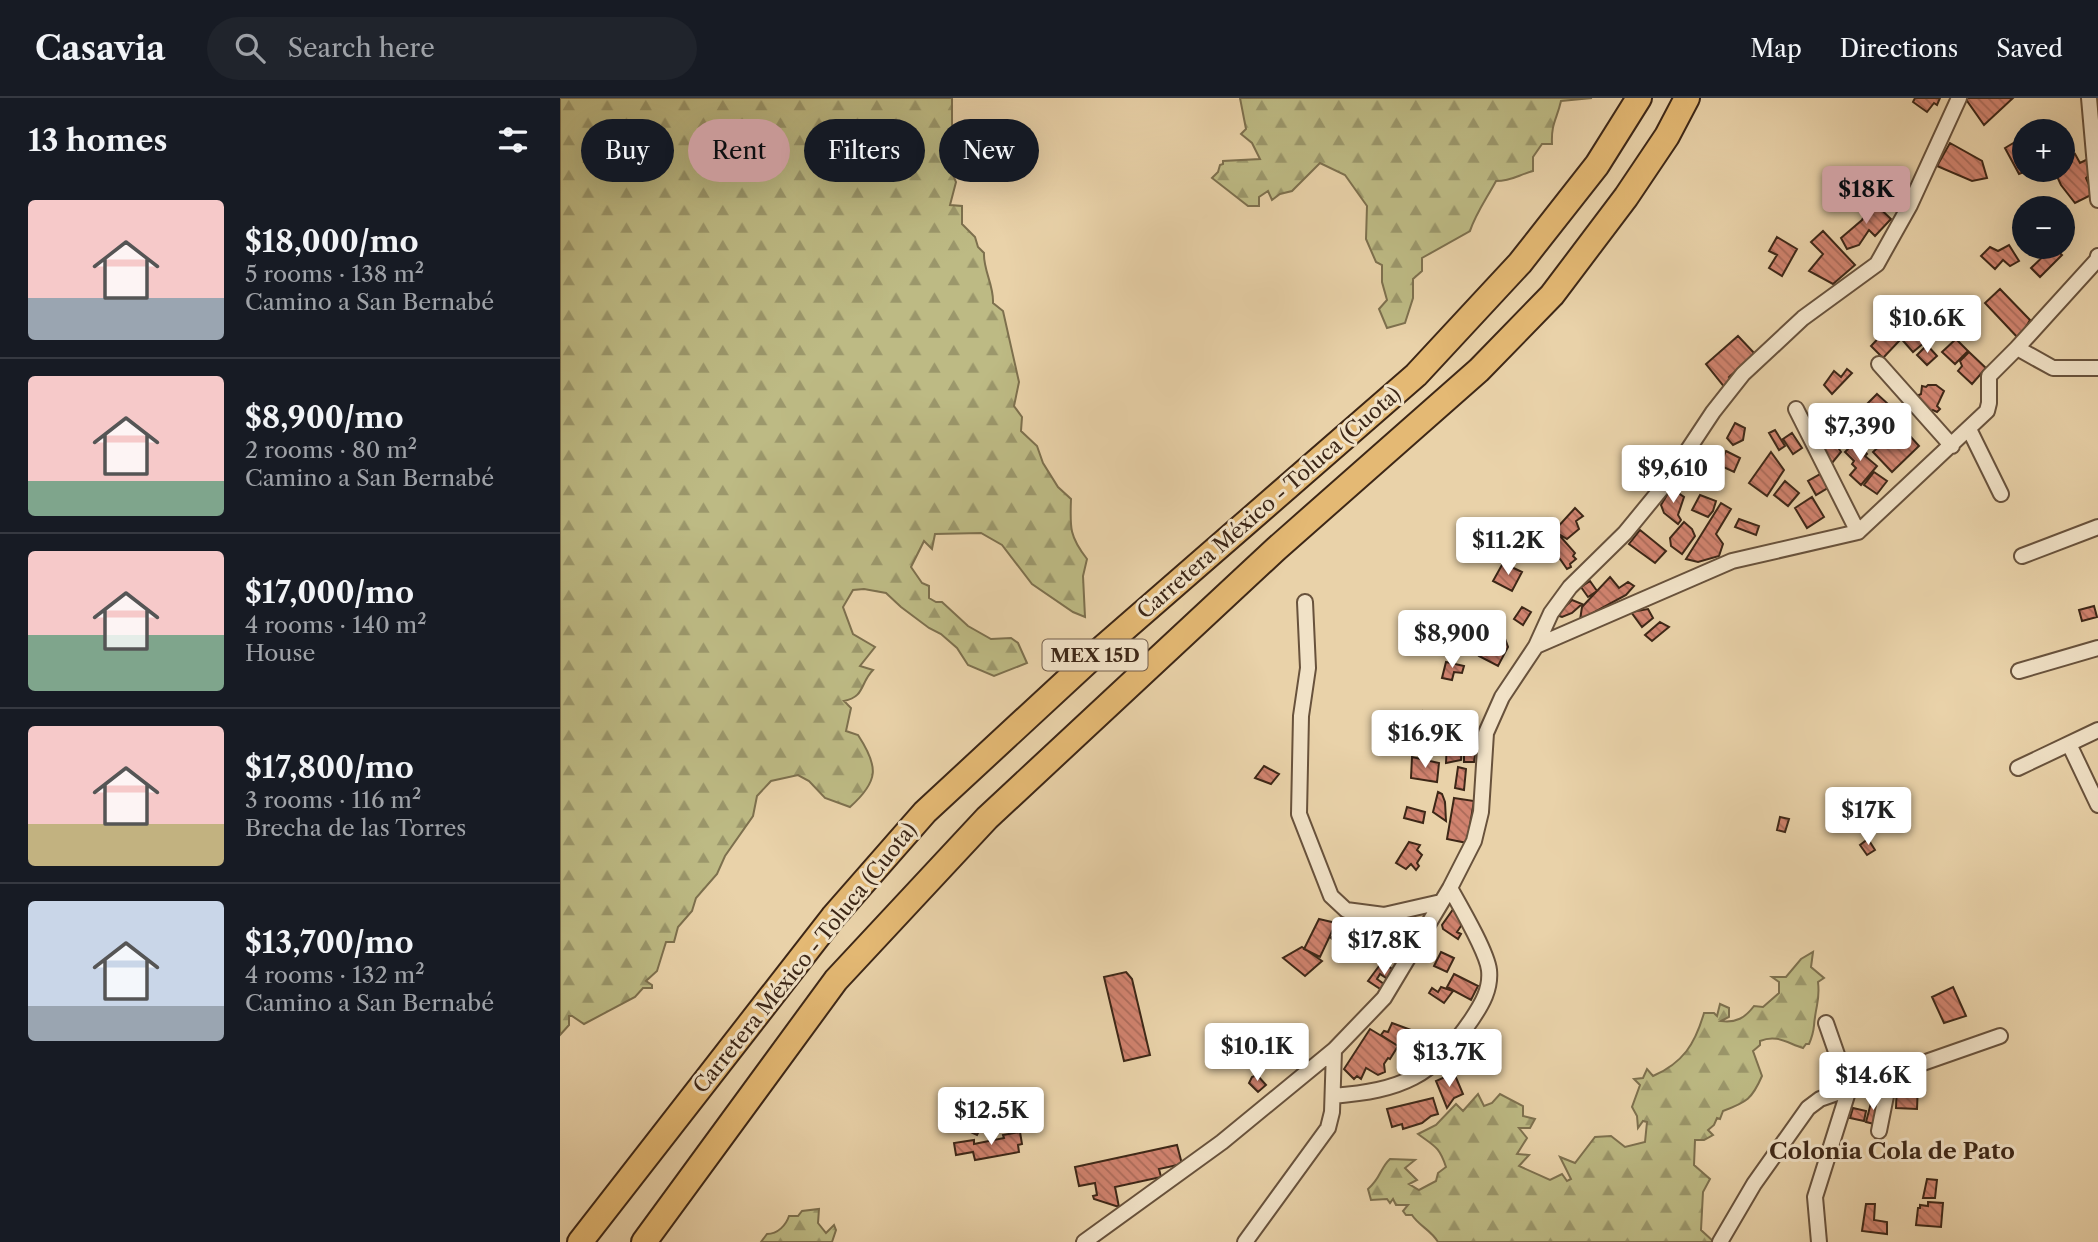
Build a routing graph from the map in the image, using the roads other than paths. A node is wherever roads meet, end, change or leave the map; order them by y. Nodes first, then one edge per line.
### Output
1 (1639, 98) edge
2 (1687, 98) edge
3 (1959, 98) edge
4 (2089, 98) edge
5 (2098, 200) edge
6 (2098, 256) edge
7 (2017, 348) junction
8 (1878, 364) dead end
9 (2098, 368) edge
10 (1796, 410) dead end
11 (1969, 429) junction
12 (1952, 446) junction
13 (2001, 494) dead end
14 (2098, 527) edge
15 (1858, 532) junction
16 (2022, 556) dead end
17 (1305, 602) dead end
18 (1536, 646) junction
19 (2098, 648) edge
20 (2018, 671) dead end
21 (2098, 730) edge
22 (2069, 744) junction
23 (2018, 768) dead end
24 (2098, 805) edge
25 (1450, 888) junction
26 (1441, 902) junction
27 (1826, 1023) dead end
28 (2000, 1036) dead end
29 (1334, 1050) junction
30 (1889, 1076) junction
31 (1849, 1089) junction
32 (1333, 1096) junction
33 (1879, 1131) dead end
34 (1270, 1210) junction
35 (580, 1242) edge
36 (644, 1242) edge
37 (1084, 1242) edge
38 (1245, 1242) edge
39 (1260, 1242) edge
40 (1720, 1242) edge
41 (1819, 1242) edge

1 - 35 highway, Carretera México - Toluca (Cuota) / MEX 15D
2 - 36 highway, Carretera México - Toluca (Cuota) / MEX 15D
3 - 18 street
4 - 5 street
6 - 7 street
7 - 9 street
7 - 11 street
8 - 12 street
10 - 15 street
11 - 12 street
11 - 13 street
12 - 15 street
14 - 16 street
15 - 18 street
17 - 26 street
18 - 25 street
19 - 20 street
21 - 22 street
22 - 23 street
22 - 24 street
25 - 26 street
25 - 32 street
26 - 29 street
27 - 31 street
28 - 30 street
29 - 32 street
29 - 37 street
30 - 31 street
30 - 33 street
31 - 40 street
31 - 41 street
32 - 34 street
34 - 38 street
34 - 39 street

